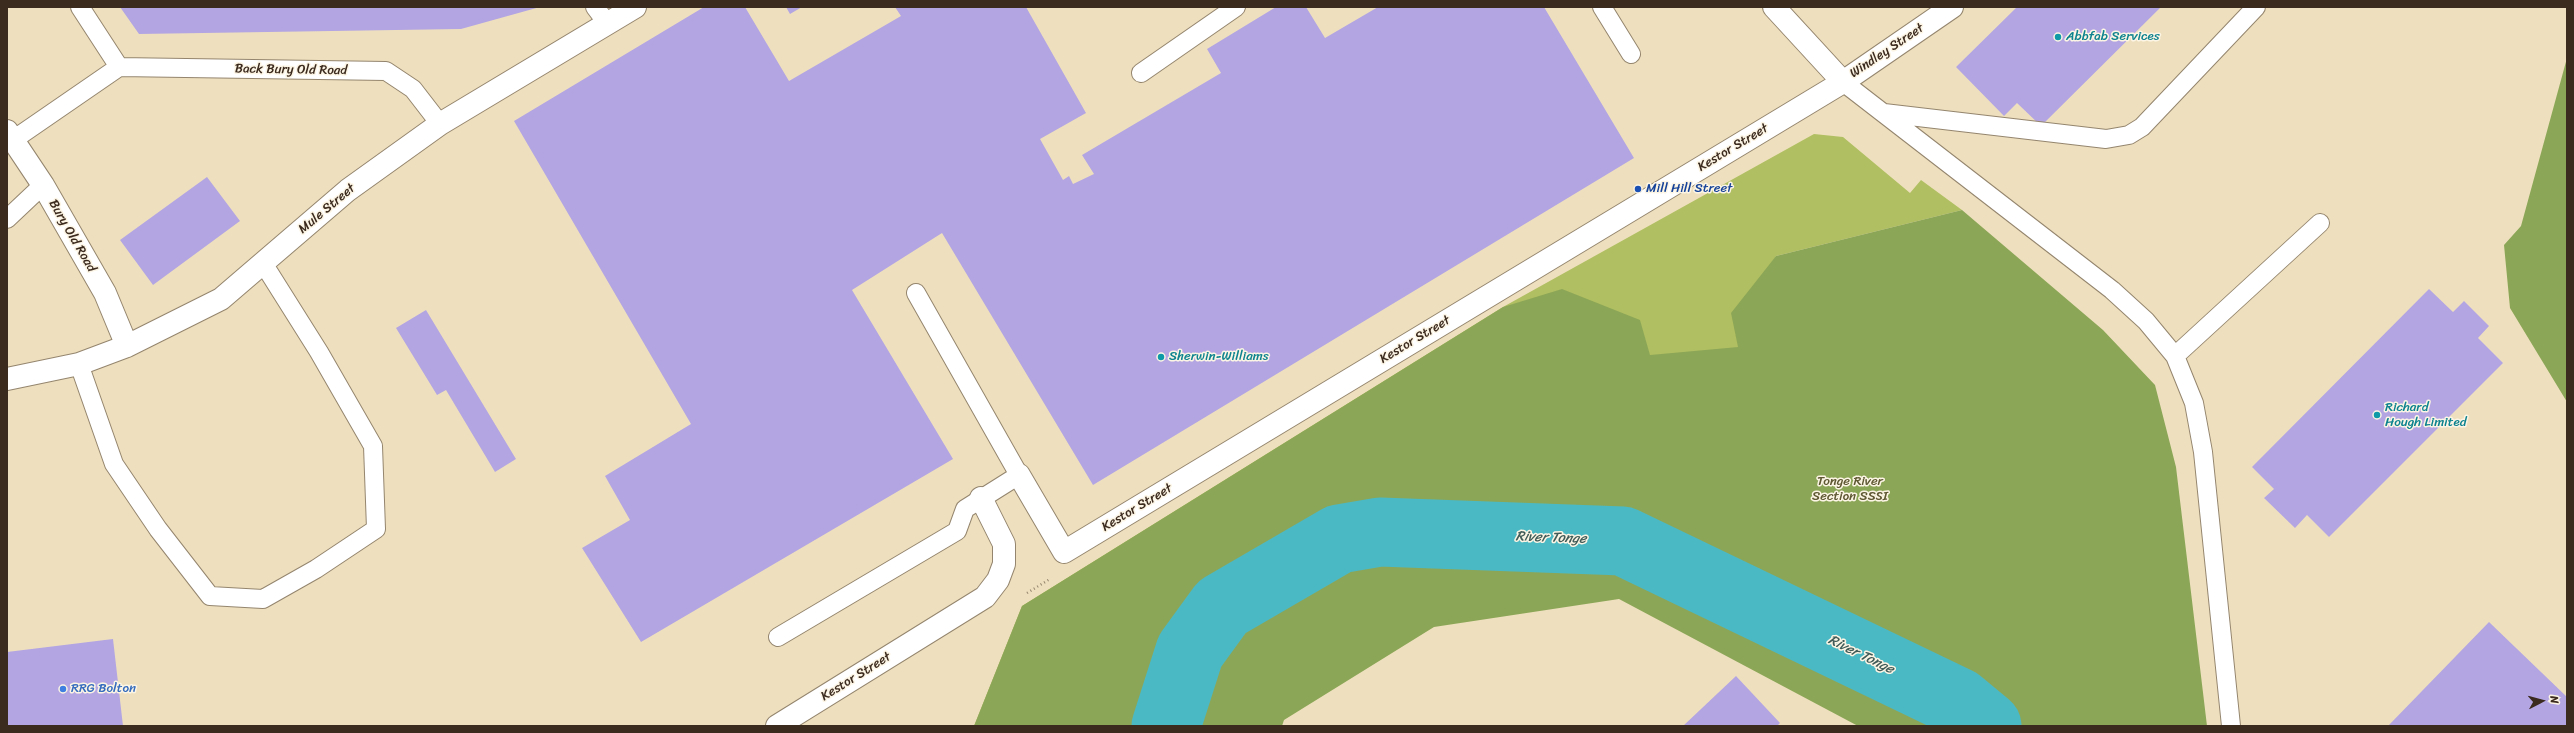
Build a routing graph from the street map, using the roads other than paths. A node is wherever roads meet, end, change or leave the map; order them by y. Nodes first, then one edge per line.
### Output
1 (80, 7) edge
2 (635, 7) edge
3 (1236, 7) edge
4 (1602, 7) edge
5 (1774, 7) edge
6 (1952, 7) edge
7 (2256, 7) edge
8 (601, 15) edge
9 (1631, 54) dead end
10 (119, 67) junction
11 (1140, 74) dead end
12 (1842, 82) junction
13 (1883, 113) junction
14 (440, 124) junction
15 (10, 136) edge
16 (44, 185) junction
17 (7, 219) edge
18 (2320, 223) dead end
19 (263, 263) junction
20 (916, 293) dead end
21 (127, 346) junction
22 (2175, 356) junction
23 (79, 364) junction
24 (7, 379) edge
25 (1019, 474) junction
26 (981, 498) junction
27 (778, 638) dead end
28 (777, 726) edge
29 (2231, 726) edge

1 - 10 lane
2 - 8 street, Mule Street
3 - 11 lane
4 - 9 lane
5 - 12 street
6 - 12 street, Windley Street
7 - 13 lane
8 - 14 street, Mule Street
10 - 14 lane, Back Bury Old Road
10 - 15 lane
12 - 13 lane
12 - 25 street, Kestor Street
13 - 22 lane
14 - 19 street, Mule Street
15 - 16 street, Bury Old Road
16 - 17 lane
16 - 21 street, Bury Old Road
18 - 22 lane
19 - 21 street, Mule Street
19 - 23 lane
20 - 25 lane
21 - 23 street, Mule Street
22 - 29 lane
23 - 24 street, Mule Street
25 - 26 lane
26 - 27 lane
26 - 28 street, Kestor Street

